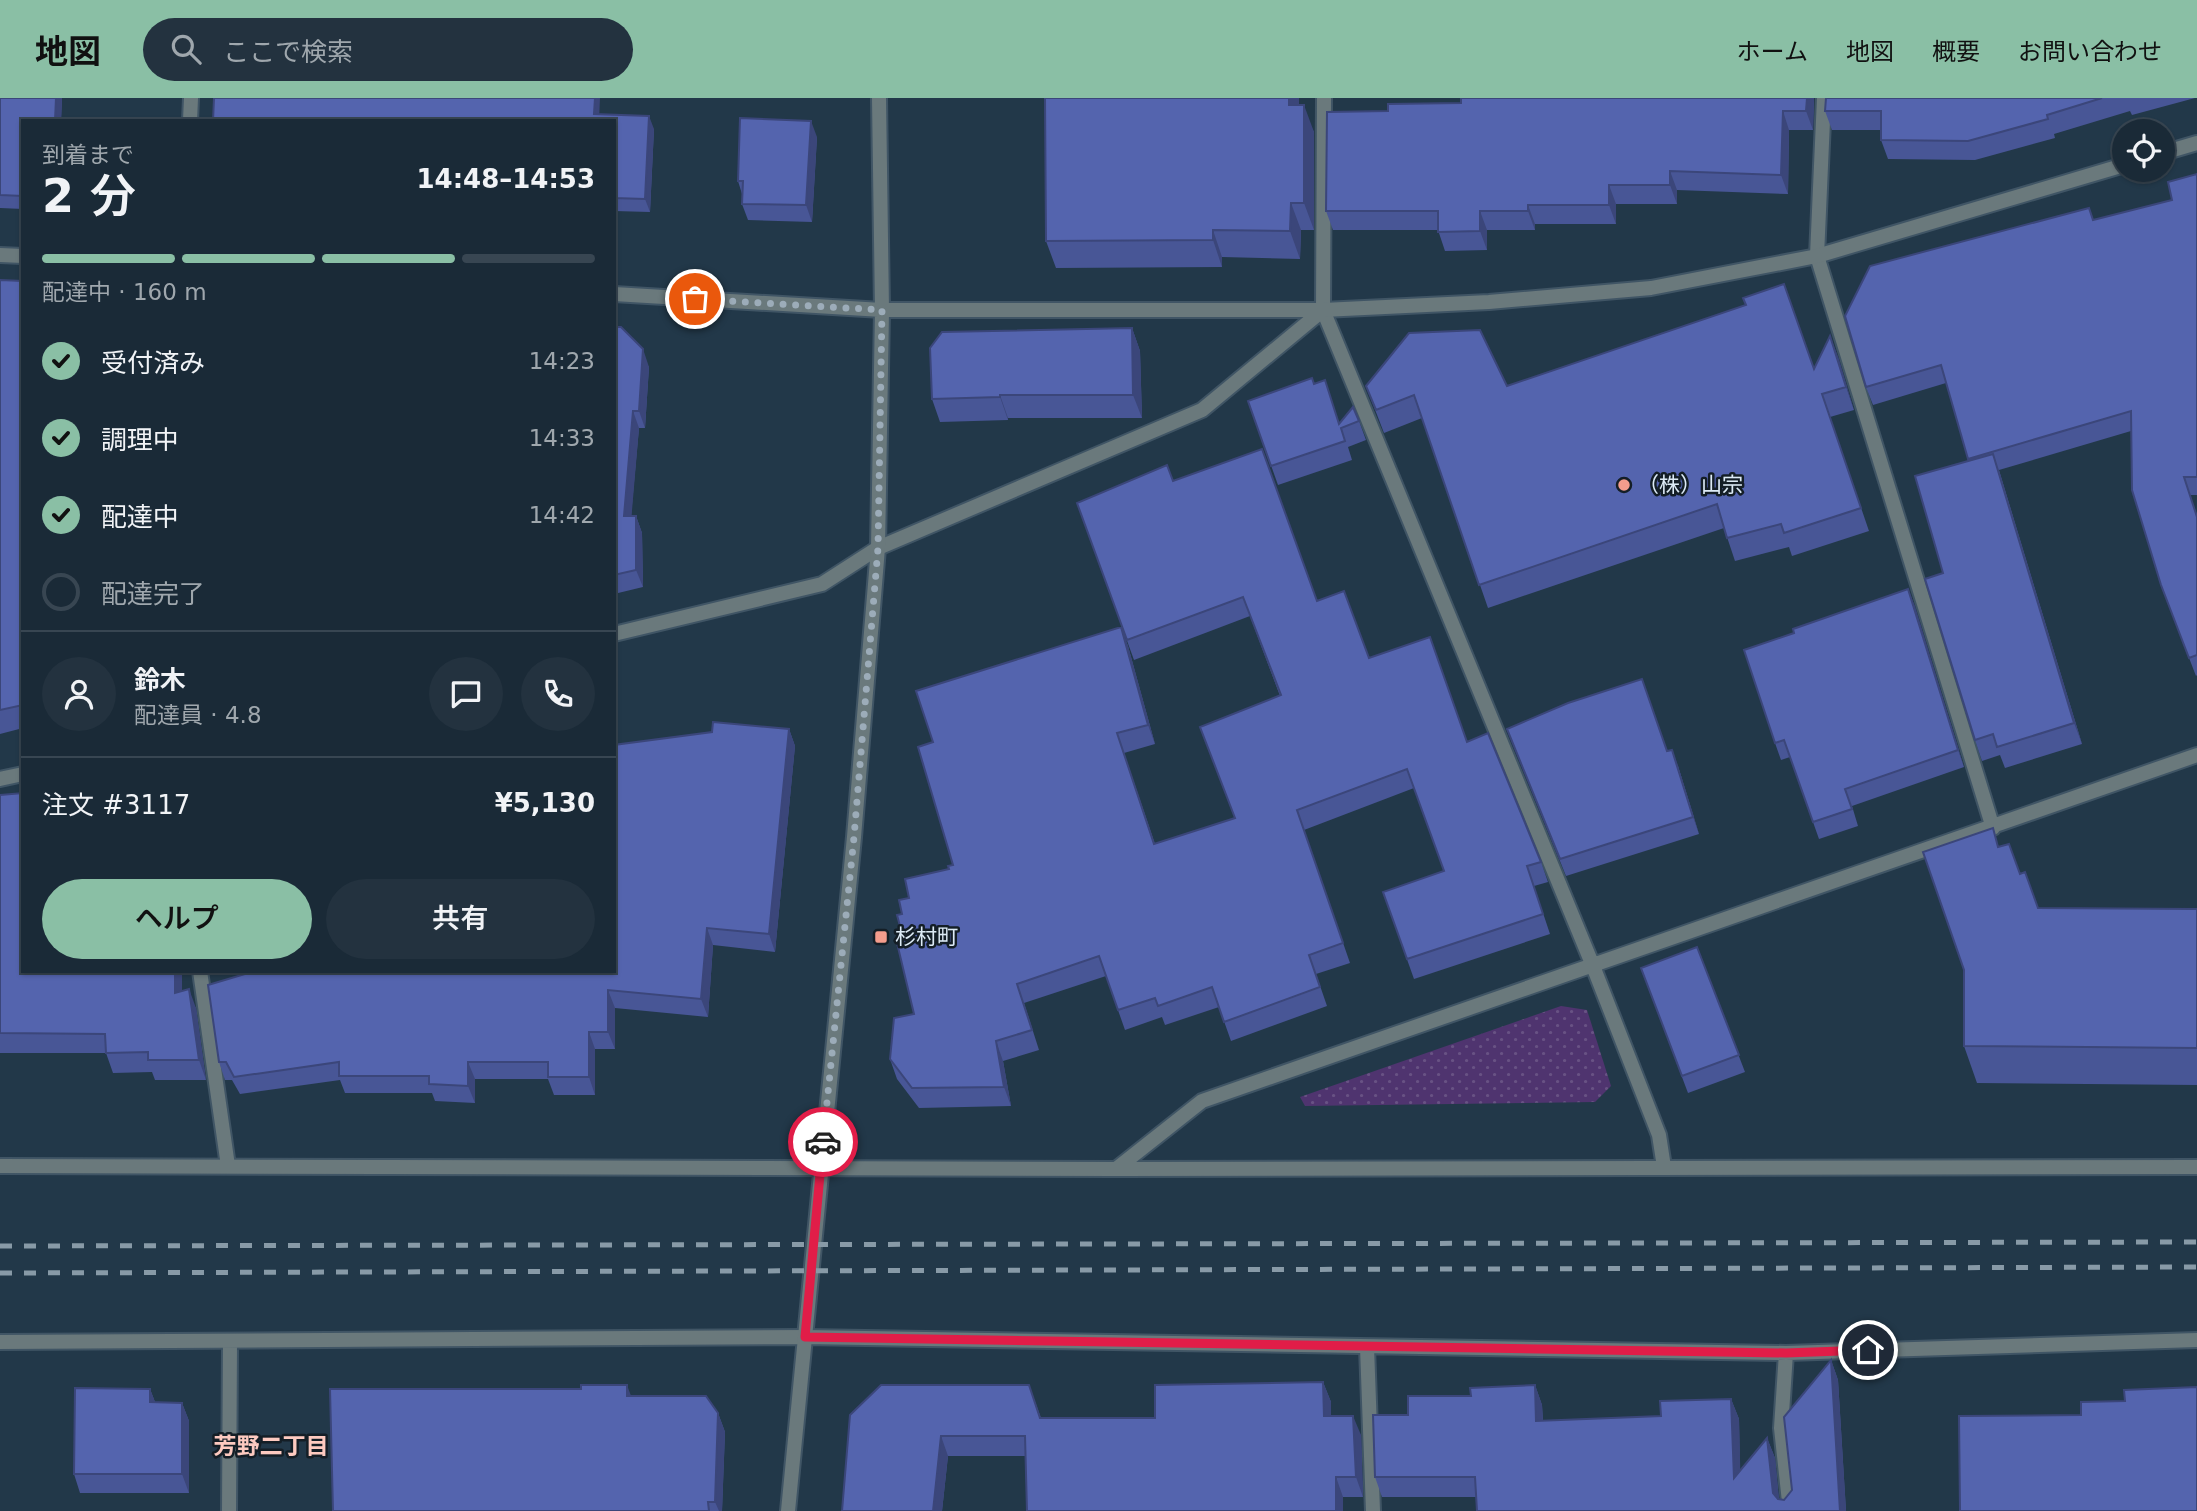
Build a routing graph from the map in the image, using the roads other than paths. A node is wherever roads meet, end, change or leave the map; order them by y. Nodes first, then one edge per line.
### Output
1 (191, 98) edge
2 (879, 98) edge
3 (1324, 98) edge
4 (1824, 98) edge
5 (190, 119) edge
6 (2197, 143) edge
7 (2175, 149) edge
8 (2112, 169) edge
9 (0, 255) edge
10 (21, 256) edge
11 (1817, 256) junction
12 (616, 293) edge
13 (882, 310) junction
14 (1323, 310) junction
15 (878, 548) junction
16 (616, 634) edge
17 (2197, 755) edge
18 (21, 774) edge
19 (0, 779) edge
20 (1993, 828) junction
21 (1593, 967) junction
22 (200, 973) edge
23 (0, 1166) edge
24 (228, 1166) junction
25 (1664, 1167) junction
26 (2197, 1167) edge
27 (821, 1168) junction
28 (1116, 1169) junction
29 (805, 1337) junction
30 (2197, 1340) edge
31 (0, 1342) edge
32 (230, 1342) junction
33 (1367, 1347) junction
34 (1786, 1353) junction
35 (229, 1511) edge
36 (788, 1511) edge
37 (1373, 1511) edge
38 (1790, 1511) edge

1 - 5 street
2 - 13 street
3 - 14 street
4 - 11 street
6 - 7 street
8 - 11 street
9 - 10 street
11 - 14 street
11 - 20 street
12 - 13 street
13 - 14 street
13 - 15 street
14 - 15 street
14 - 21 street
15 - 16 street
15 - 27 street
17 - 20 street
18 - 19 street
20 - 21 street
21 - 25 street
21 - 28 street
22 - 24 street
23 - 24 street
24 - 27 street
25 - 26 street
25 - 28 street
27 - 28 street
27 - 29 street
29 - 32 street
29 - 33 street
29 - 36 street
30 - 34 street
31 - 32 street
32 - 35 street
33 - 34 street
33 - 37 street
34 - 38 street

